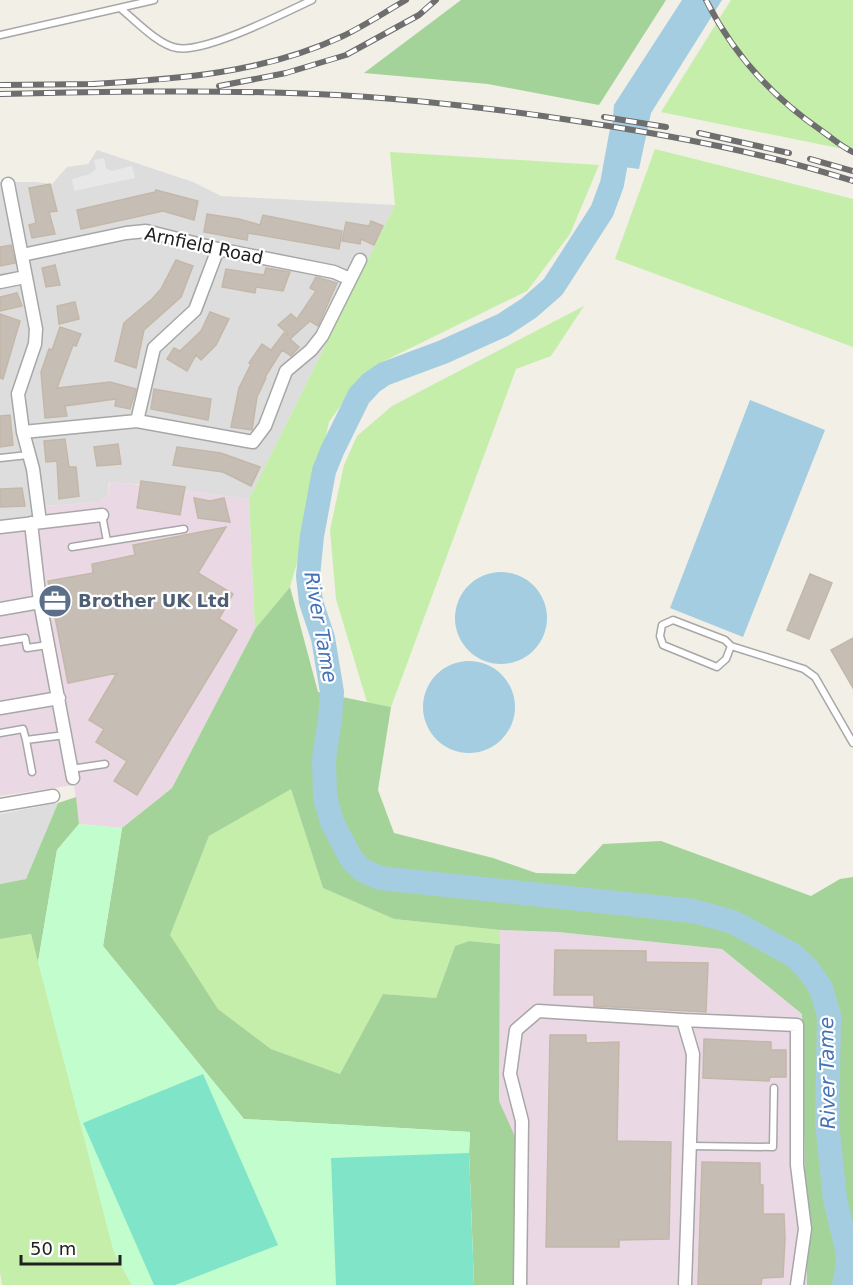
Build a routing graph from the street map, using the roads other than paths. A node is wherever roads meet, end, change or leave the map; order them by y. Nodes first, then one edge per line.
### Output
1 (154, 0) edge
2 (312, 0) edge
3 (120, 8) junction
4 (0, 35) edge
5 (8, 184) dead end
6 (218, 249) junction
7 (22, 255) junction
8 (360, 260) dead end
9 (25, 277) junction
10 (350, 279) junction
11 (0, 282) edge
12 (137, 421) junction
13 (23, 432) junction
14 (28, 455) junction
15 (0, 458) edge
16 (102, 514) joint
17 (35, 523) junction
18 (0, 527) edge
19 (184, 529) dead end
20 (107, 541) junction
21 (72, 547) dead end
22 (40, 602) junction
23 (0, 609) edge
24 (0, 642) edge
25 (48, 645) junction
26 (731, 646) junction
27 (59, 698) junction
28 (0, 708) edge
29 (850, 732) edge
30 (0, 733) edge
31 (65, 735) junction
32 (26, 740) junction
33 (853, 743) edge
34 (105, 764) dead end
35 (32, 772) dead end
36 (72, 773) joint
37 (53, 796) dead end
38 (0, 805) edge
39 (682, 1020) junction
40 (774, 1088) dead end
41 (690, 1146) junction
42 (520, 1285) edge
43 (685, 1285) edge
44 (797, 1285) edge

1 - 3 lane
2 - 3 lane
3 - 4 lane
5 - 7 street
6 - 7 street, Arnfield Road
6 - 10 street, Arnfield Road
6 - 12 street
7 - 9 street
8 - 10 street
9 - 11 street
9 - 13 street
10 - 12 street
12 - 13 street
13 - 14 street
14 - 15 lane
14 - 17 street
16 - 17 street
16 - 20 lane
17 - 18 street
17 - 22 street
19 - 20 lane
20 - 21 lane
22 - 23 street
22 - 25 street
24 - 25 lane
25 - 27 street
26 - 26 lane
26 - 29 lane
27 - 28 street
27 - 31 street
29 - 33 lane
30 - 32 lane
31 - 32 lane
31 - 36 street
32 - 35 lane
34 - 36 lane
37 - 38 street
39 - 41 street
39 - 42 street
39 - 44 street
40 - 41 lane
41 - 43 street

